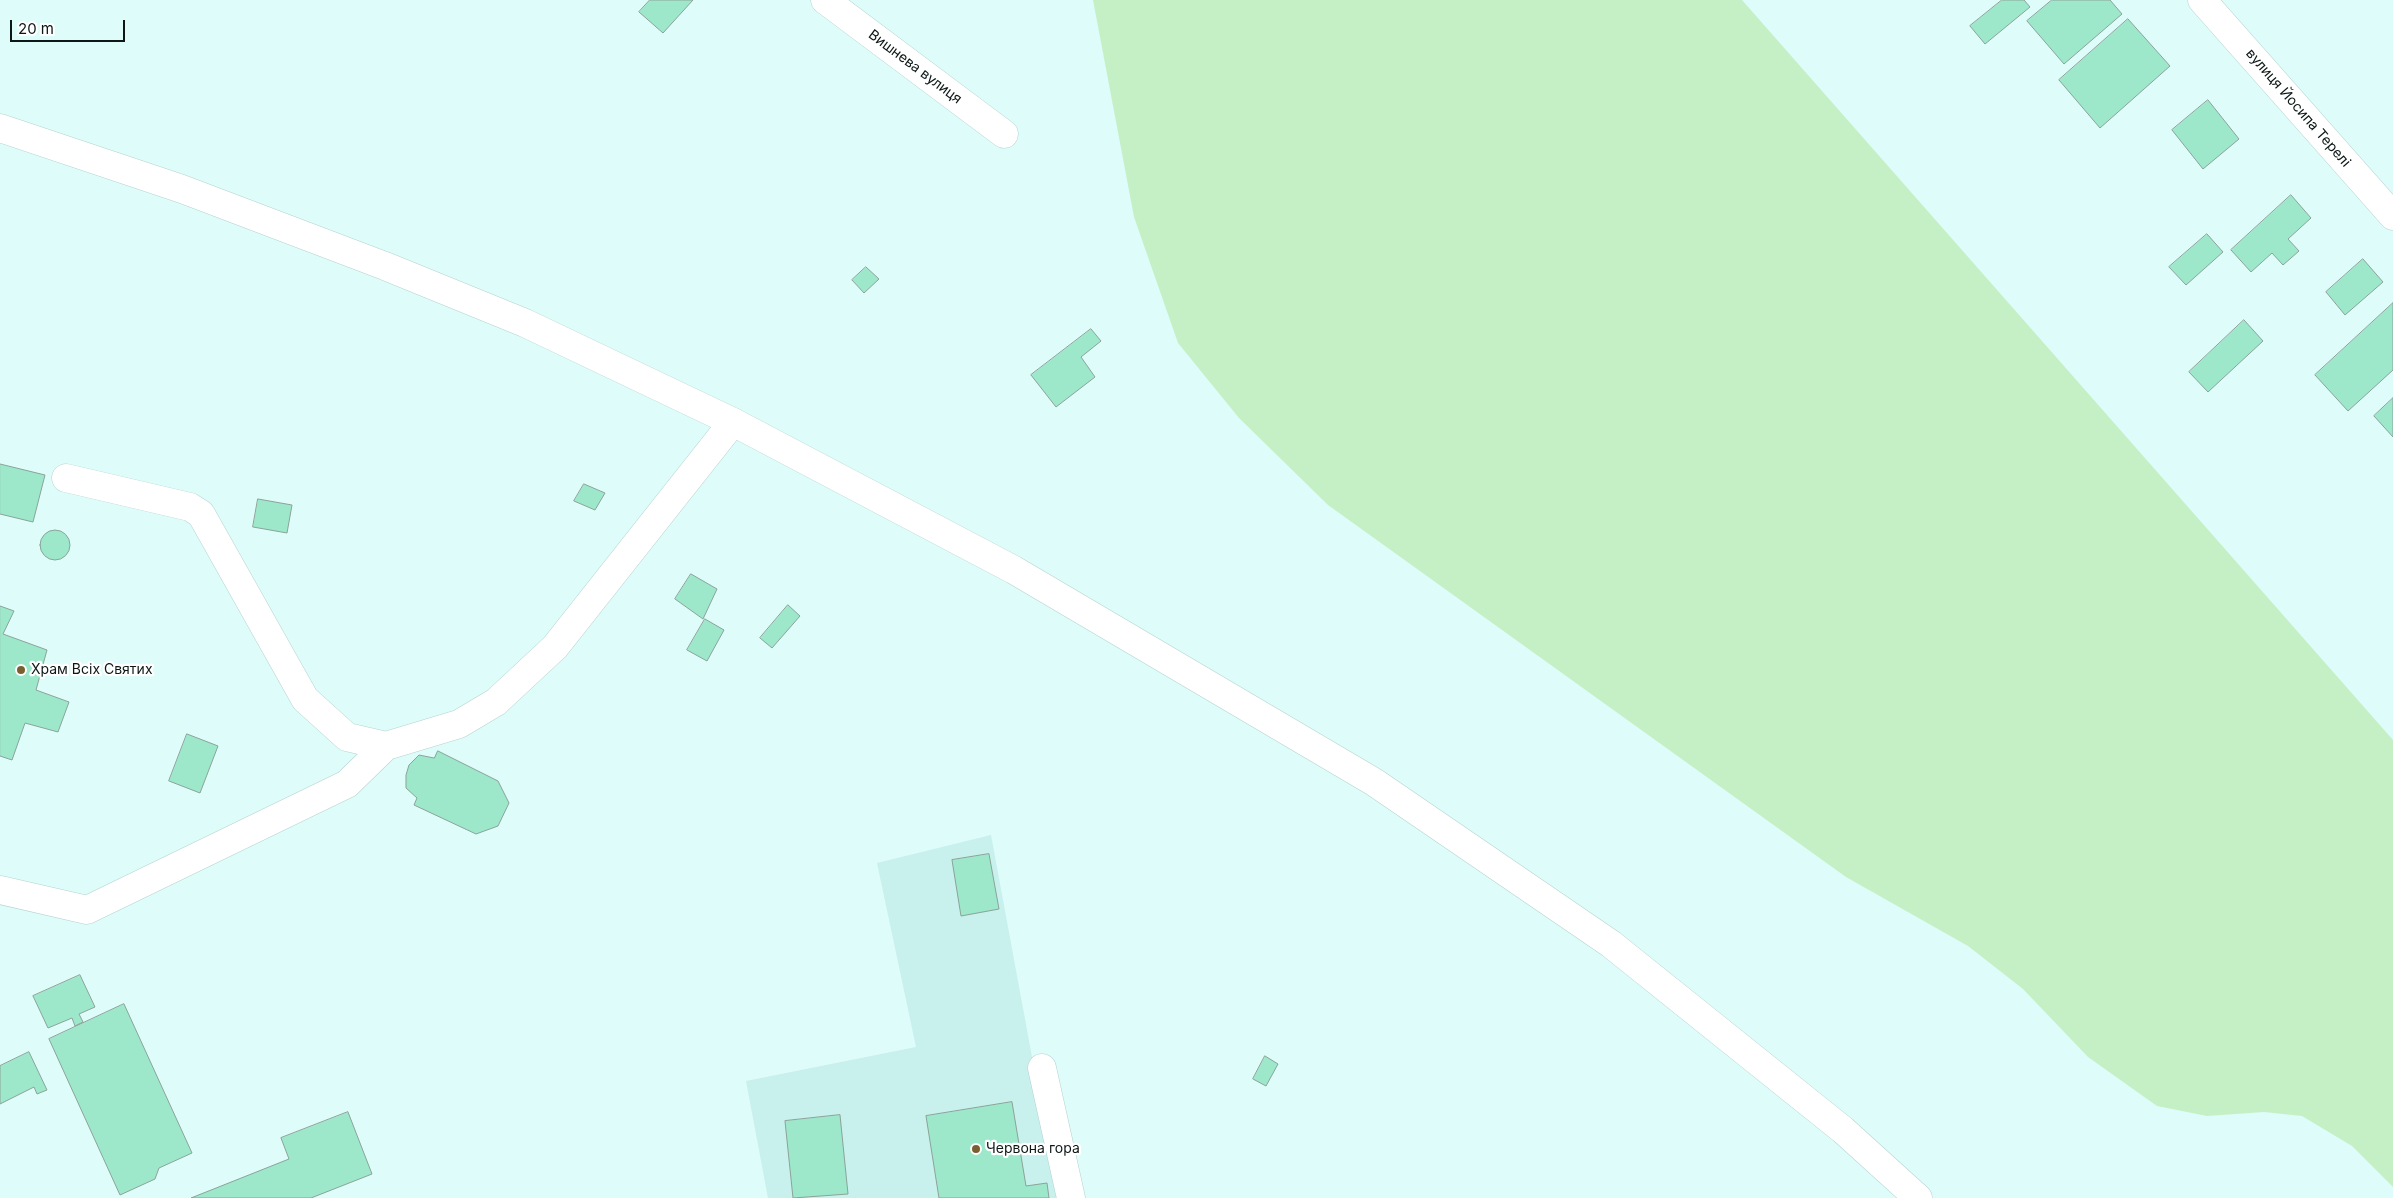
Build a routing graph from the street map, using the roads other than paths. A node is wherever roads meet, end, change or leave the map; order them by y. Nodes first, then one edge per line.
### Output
1 (825, 0) edge
2 (2202, 0) edge
3 (0, 128) edge
4 (1004, 134) dead end
5 (2393, 216) edge
6 (733, 422) junction
7 (66, 478) dead end
8 (386, 746) junction
9 (0, 890) edge
10 (1042, 1068) dead end
11 (1071, 1198) edge
12 (1918, 1198) edge

1 - 4 main road, Вишнева вулиця
2 - 5 main road, вулиця Йосипа Терелі
3 - 6 main road
6 - 8 main road
6 - 12 main road
7 - 8 main road
8 - 9 main road
10 - 11 main road

